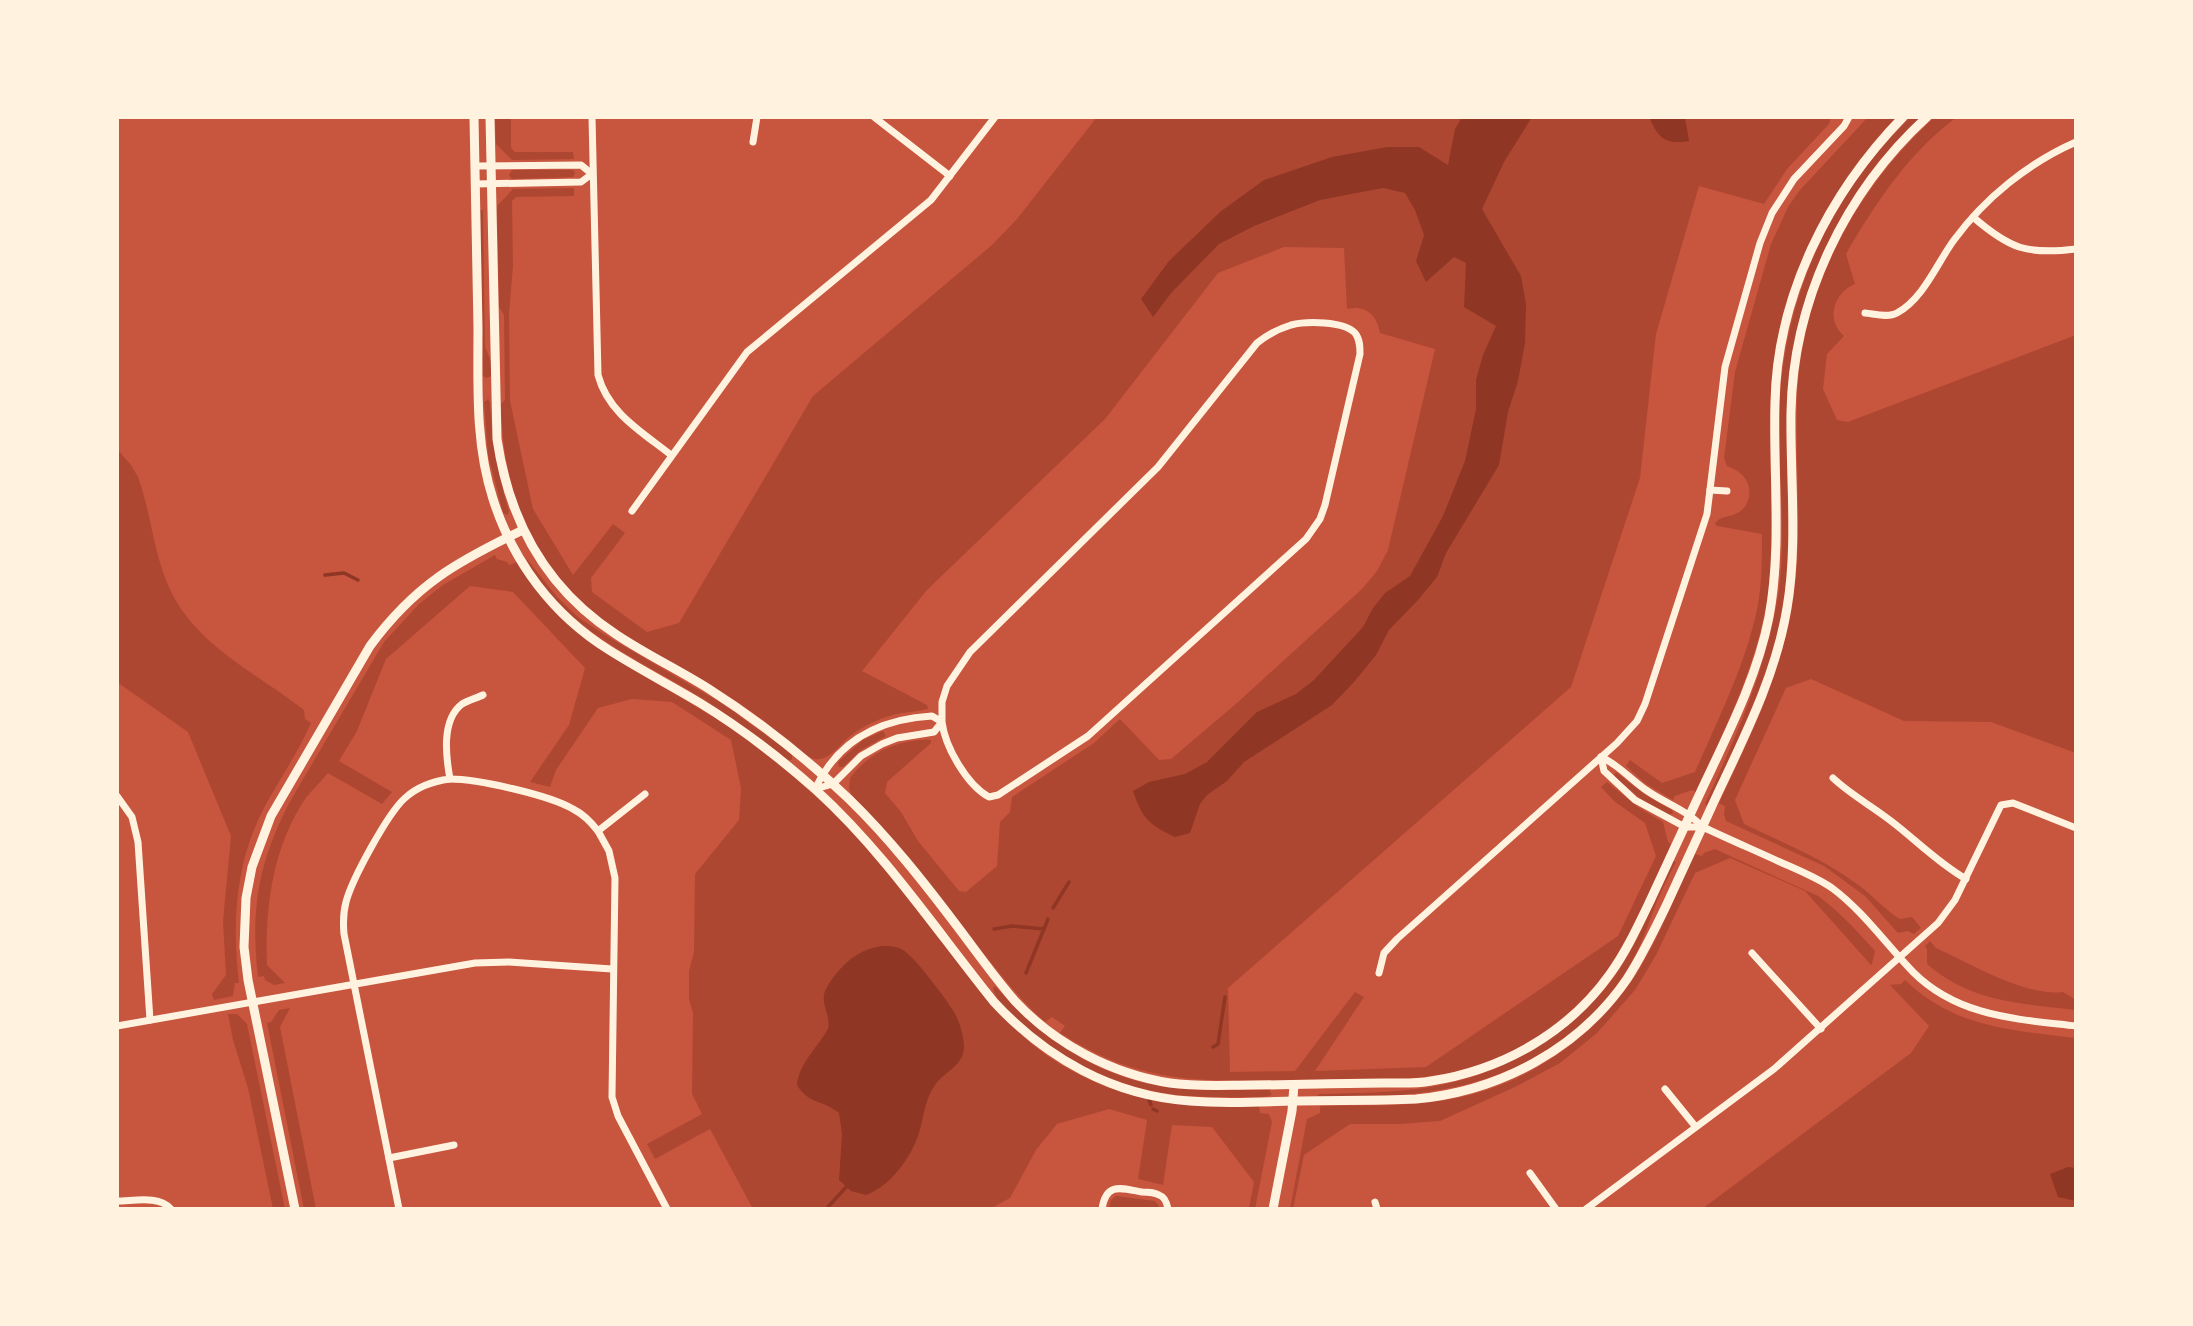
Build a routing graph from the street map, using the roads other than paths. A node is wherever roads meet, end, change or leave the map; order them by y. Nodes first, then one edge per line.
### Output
1 (474, 117) edge
2 (490, 117) edge
3 (592, 117) edge
4 (757, 117) edge
5 (874, 117) edge
6 (996, 117) edge
7 (1849, 117) edge
8 (1903, 117) edge
9 (1927, 117) edge
10 (753, 142) dead end
11 (2076, 142) edge
12 (475, 166) junction
13 (491, 166) junction
14 (593, 174) junction
15 (950, 176) junction
16 (475, 184) junction
17 (492, 184) junction
18 (1973, 217) junction
19 (2076, 250) edge
20 (1865, 313) dead end
21 (671, 455) junction
22 (1710, 490) junction
23 (1727, 491) dead end
24 (632, 511) dead end
25 (523, 530) junction
26 (508, 537) junction
27 (483, 695) dead end
28 (942, 722) junction
29 (1601, 757) junction
30 (821, 774) junction
31 (1833, 778) dead end
32 (450, 779) junction
33 (833, 784) junction
34 (815, 789) junction
35 (645, 794) dead end
36 (117, 796) edge
37 (1690, 814) junction
38 (1685, 827) junction
39 (1703, 827) junction
40 (2076, 828) edge
41 (598, 831) junction
42 (1966, 879) junction
43 (1752, 953) dead end
44 (1900, 958) junction
45 (612, 969) junction
46 (1379, 973) dead end
47 (354, 984) junction
48 (253, 1002) junction
49 (150, 1020) junction
50 (117, 1026) edge
51 (2076, 1026) edge
52 (1821, 1029) junction
53 (1294, 1085) junction
54 (1665, 1089) dead end
55 (1293, 1101) junction
56 (1695, 1126) junction
57 (454, 1145) dead end
58 (389, 1158) junction
59 (1530, 1173) dead end
60 (175, 1198) dead end
61 (117, 1201) edge
62 (169, 1207) edge
63 (295, 1209) edge
64 (399, 1209) edge
65 (667, 1209) edge
66 (1102, 1209) edge
67 (1168, 1209) edge
68 (1273, 1209) edge
69 (1556, 1209) edge
70 (1586, 1209) edge

1 - 12 street
2 - 13 street
3 - 14 street
4 - 10 street
5 - 15 street
6 - 15 street
7 - 22 street
8 - 37 street
9 - 39 street
11 - 18 street
12 - 13 street
12 - 16 street
13 - 14 street
13 - 17 street
14 - 17 street
14 - 21 street
15 - 21 street
16 - 17 street
16 - 26 street
17 - 25 street
18 - 19 street
18 - 20 street
21 - 24 street
22 - 23 street
22 - 29 street
25 - 26 street
25 - 30 street
26 - 34 street
26 - 48 street
27 - 32 street
28 - 28 street
28 - 30 street
28 - 33 street
29 - 37 street
29 - 38 street
29 - 46 street
30 - 33 street
30 - 34 street
31 - 42 street
32 - 41 street
32 - 47 street
33 - 34 street
33 - 53 street
34 - 55 street
35 - 41 street
36 - 49 street
37 - 38 street
37 - 39 street
38 - 39 street
38 - 53 street
39 - 44 street
39 - 55 street
40 - 42 street
41 - 45 street
42 - 44 street
43 - 52 street
44 - 51 street
44 - 52 street
45 - 47 street
45 - 65 street
47 - 48 street
47 - 58 street
48 - 49 street
48 - 63 street
49 - 50 street
52 - 56 street
53 - 55 street
54 - 56 street
55 - 68 street
56 - 70 street
57 - 58 street
58 - 64 street
59 - 69 street
60 - 62 street
61 - 62 street
66 - 67 street

